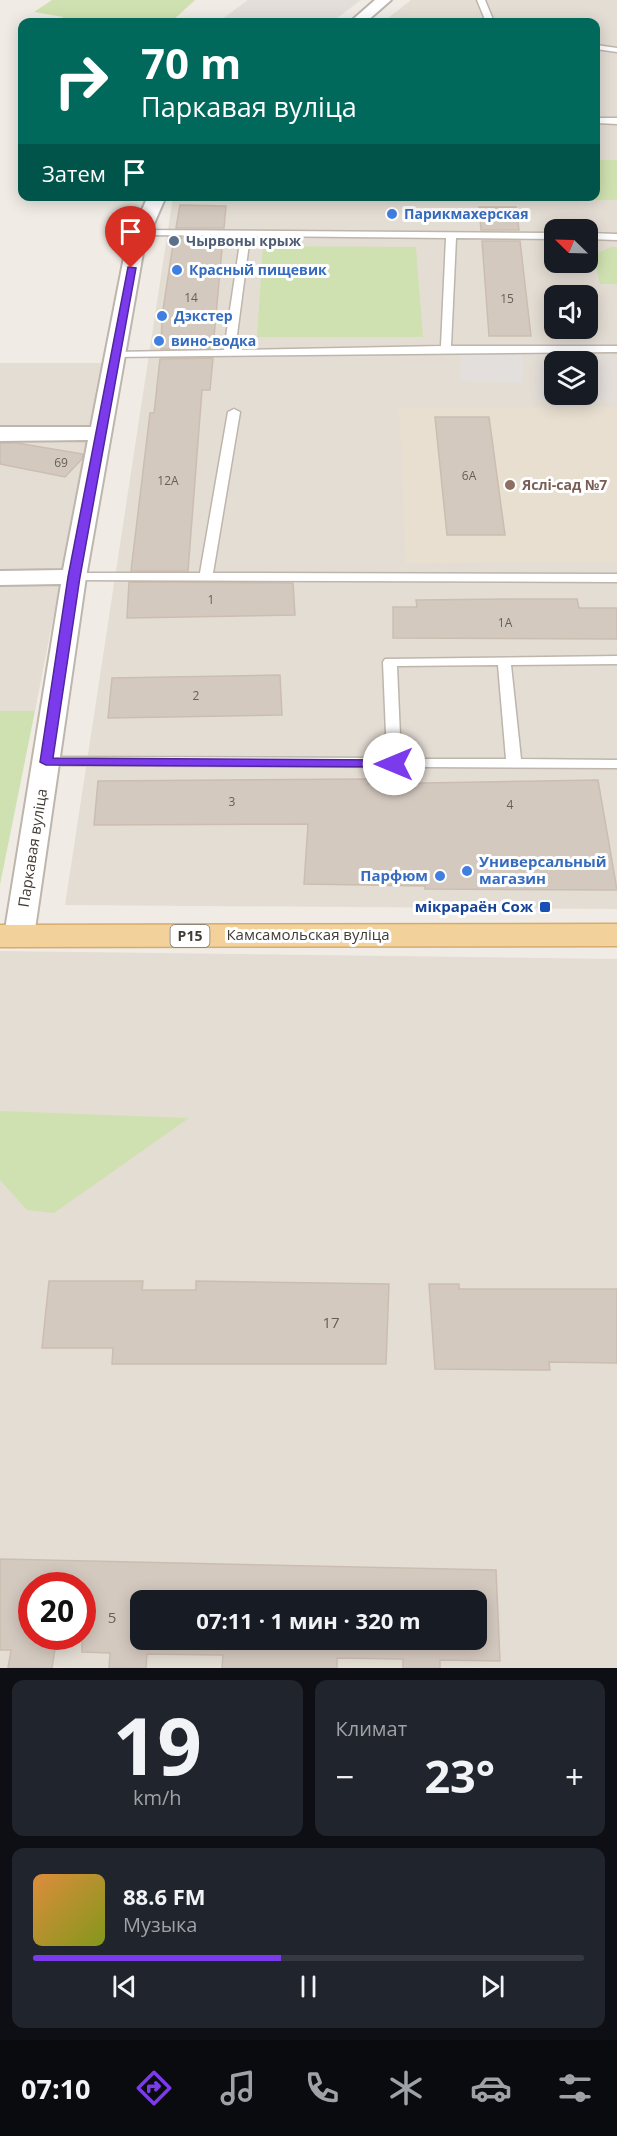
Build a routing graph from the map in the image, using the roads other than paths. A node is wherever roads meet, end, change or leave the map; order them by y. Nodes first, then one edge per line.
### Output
1 (384, 0) edge
2 (482, 0) edge
3 (362, 18) edge
4 (489, 18) edge
5 (600, 48) edge
6 (617, 50) edge
7 (600, 121) edge
8 (617, 121) edge
9 (155, 201) edge
10 (142, 232) junction
11 (246, 233) junction
12 (451, 235) junction
13 (544, 236) edge
14 (598, 236) edge
15 (617, 237) edge
16 (446, 349) junction
17 (617, 349) edge
18 (229, 352) junction
19 (115, 356) junction
20 (234, 412) dead end
21 (0, 434) edge
22 (101, 434) junction
23 (74, 577) junction
24 (0, 578) edge
25 (206, 578) junction
26 (617, 578) edge
27 (617, 660) edge
28 (504, 661) junction
29 (46, 762) junction
30 (394, 764) junction
31 (514, 764) junction
32 (617, 764) edge
33 (617, 935) edge
34 (10, 936) edge

1 - 3 street
2 - 4 lane
5 - 6 lane
7 - 8 lane
9 - 10 street, Паркавая вуліца
10 - 11 lane
10 - 19 street, Паркавая вуліца
11 - 12 lane
11 - 18 lane
12 - 13 lane
12 - 16 lane
14 - 15 lane
16 - 17 lane
16 - 18 lane
18 - 19 lane
19 - 22 street, Паркавая вуліца
20 - 25 lane
21 - 22 street
22 - 23 street, Паркавая вуліца
23 - 24 street
23 - 25 lane
23 - 29 street, Паркавая вуліца
25 - 26 lane
27 - 28 lane
28 - 30 lane
28 - 31 lane
29 - 30 lane
29 - 34 street, Паркавая вуліца
30 - 31 lane
31 - 32 lane
33 - 34 main road, Камсамольская вуліца / Р15

